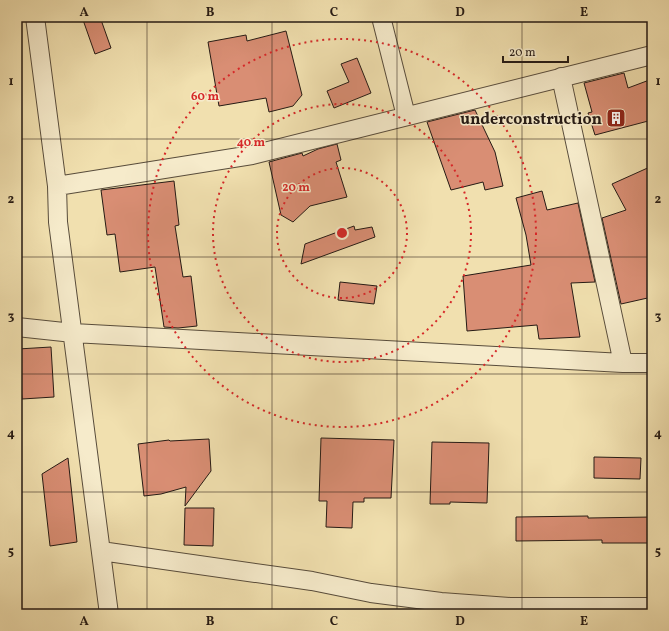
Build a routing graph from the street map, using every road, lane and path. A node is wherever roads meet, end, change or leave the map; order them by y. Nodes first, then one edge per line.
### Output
1 (36, 17) edge
2 (381, 17) edge
3 (652, 55) edge
4 (561, 77) junction
5 (406, 116) junction
6 (56, 186) junction
7 (17, 327) edge
8 (73, 333) junction
9 (623, 363) junction
10 (652, 363) edge
11 (101, 551) junction
12 (652, 608) edge
13 (109, 614) edge

1 - 6 street
2 - 5 street
3 - 4 street
4 - 5 street
4 - 9 street
5 - 6 street
6 - 8 street
7 - 8 street
8 - 9 street
8 - 11 street
9 - 10 street
11 - 12 street
11 - 13 street

